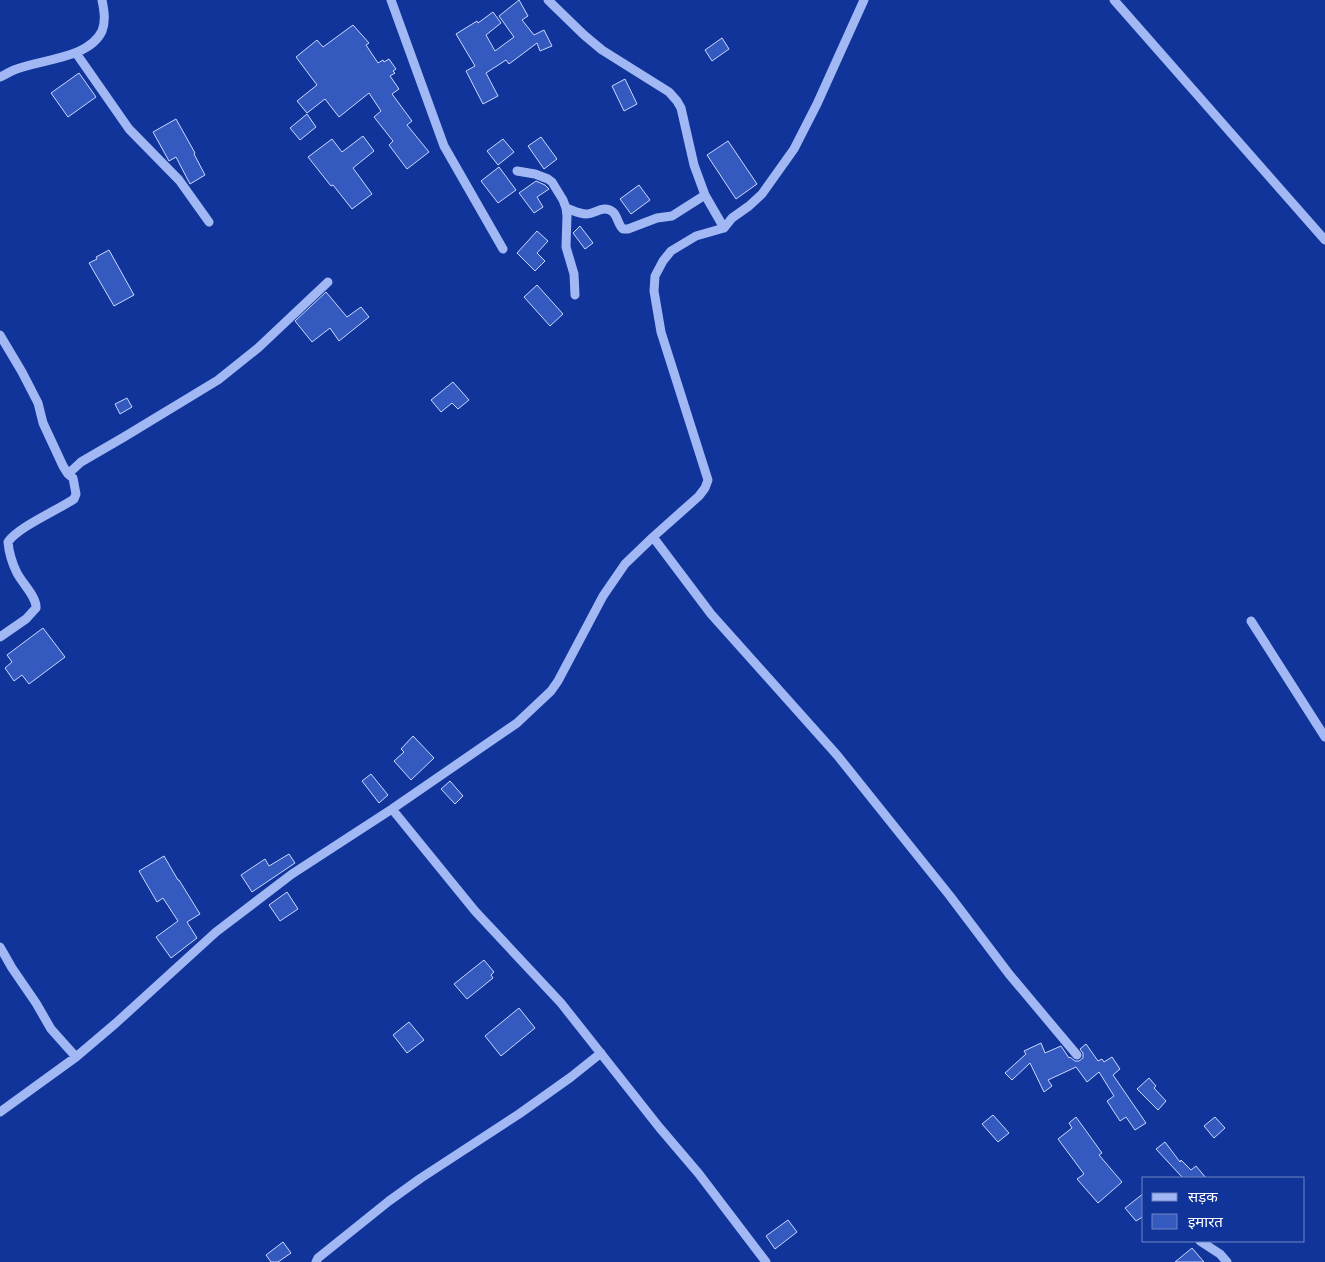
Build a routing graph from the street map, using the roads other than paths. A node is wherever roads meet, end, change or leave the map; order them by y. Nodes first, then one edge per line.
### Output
1 (102, 0) edge
2 (391, 0) edge
3 (548, 0) edge
4 (864, 0) edge
5 (1114, 0) edge
6 (76, 53) junction
7 (0, 77) edge
8 (517, 171) dead end
9 (705, 195) junction
10 (566, 208) junction
11 (209, 222) dead end
12 (724, 228) junction
13 (1325, 240) edge
14 (504, 249) dead end
15 (328, 282) dead end
16 (575, 295) dead end
17 (0, 335) edge
18 (68, 474) junction
19 (653, 537) junction
20 (1251, 621) dead end
21 (0, 637) edge
22 (1325, 737) edge
23 (392, 809) junction
24 (0, 947) edge
25 (601, 1053) junction
26 (1077, 1055) dead end
27 (76, 1057) junction
28 (0, 1112) edge
29 (1202, 1242) edge
30 (316, 1262) edge
31 (766, 1262) edge
32 (1227, 1262) edge

1 - 6 street
2 - 14 street
3 - 9 street
4 - 12 street
5 - 13 street
6 - 7 street
6 - 11 street
8 - 10 street
9 - 10 street
9 - 12 street
10 - 16 street
12 - 19 street
15 - 18 street
17 - 18 street
18 - 21 street
19 - 23 street
19 - 26 street
20 - 22 street
23 - 25 street
23 - 27 street
24 - 27 street
25 - 30 street
25 - 31 street
27 - 28 street
29 - 32 street

